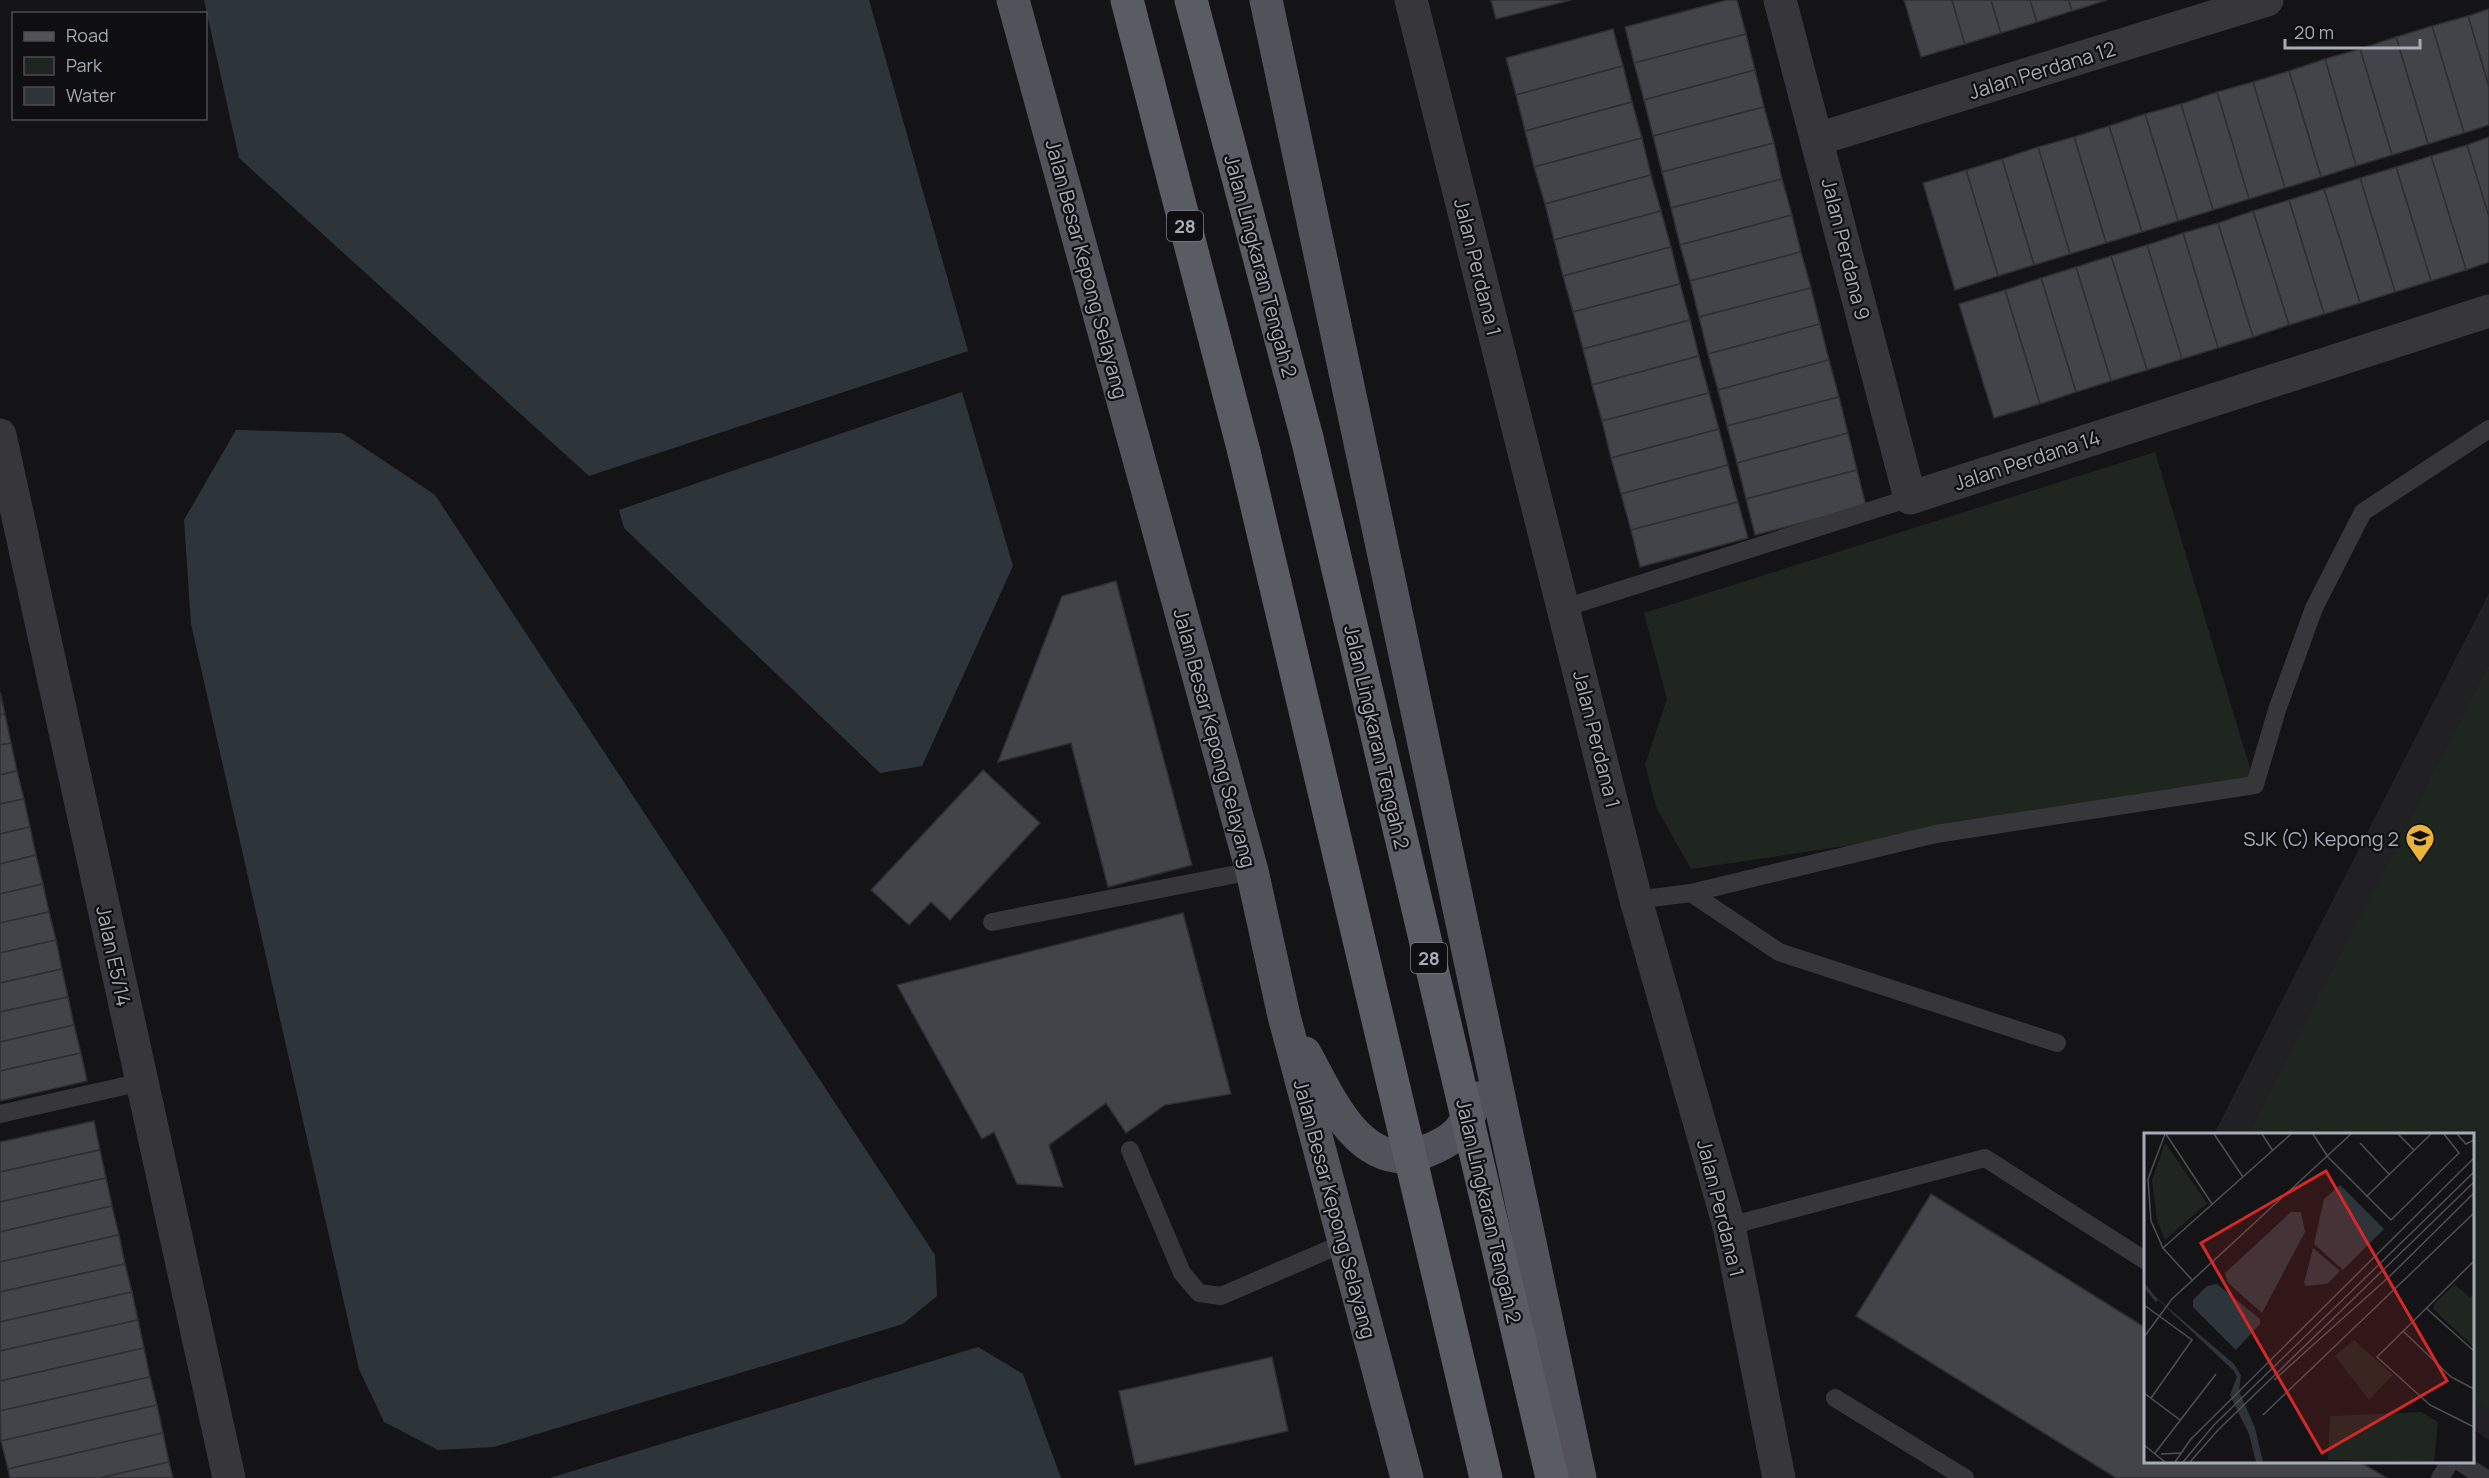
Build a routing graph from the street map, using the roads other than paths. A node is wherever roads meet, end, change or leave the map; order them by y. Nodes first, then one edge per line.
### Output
1 (1013, 0) edge
2 (1127, 0) edge
3 (1191, 0) edge
4 (1266, 0) edge
5 (1411, 0) edge
6 (1780, 0) edge
7 (2267, 0) edge
8 (1818, 139) junction
9 (2489, 311) edge
10 (2489, 429) edge
11 (0, 435) edge
12 (6, 489) edge
13 (1910, 498) junction
14 (1564, 608) junction
15 (1252, 870) junction
16 (1691, 893) junction
17 (1636, 900) junction
18 (992, 922) dead end
19 (1480, 1007) junction
20 (1284, 1016) junction
21 (2057, 1043) dead end
22 (142, 1082) junction
23 (0, 1114) edge
24 (1130, 1150) dead end
25 (1729, 1226) junction
26 (1344, 1243) junction
27 (2144, 1260) edge
28 (1835, 1398) dead end
29 (2449, 1463) edge
30 (2463, 1463) edge
31 (229, 1478) edge
32 (1407, 1478) edge
33 (1486, 1478) edge
34 (1552, 1478) edge
35 (1581, 1478) edge
36 (1779, 1478) edge
37 (1965, 1478) edge
38 (2440, 1478) edge
39 (2484, 1478) edge

1 - 15 main road, Jalan Besar Kepong Selayang
2 - 33 highway, 28, bridge
3 - 34 highway, Jalan Lingkaran Tengah 2 / 28, bridge
4 - 19 main road
5 - 14 street, Jalan Perdana 1
6 - 8 street, Jalan Perdana 9
7 - 8 street, Jalan Perdana 12
8 - 13 street, Jalan Perdana 9
9 - 13 street, Jalan Perdana 14
10 - 16 lane
11 - 12 street, Jalan E5/14
12 - 22 street, Jalan E5/14
13 - 14 lane, Jalan Perdana 14
14 - 17 street, Jalan Perdana 1
15 - 18 lane
15 - 20 main road, Jalan Besar Kepong Selayang
16 - 17 lane
16 - 21 lane
17 - 25 street, Jalan Perdana 1
19 - 20 main road
19 - 35 main road
20 - 26 main road, Jalan Besar Kepong Selayang
22 - 23 lane
22 - 31 street, Jalan E5/14
24 - 26 lane
25 - 27 lane
25 - 36 street, Jalan Perdana 1
26 - 32 main road, Jalan Besar Kepong Selayang
28 - 37 lane
29 - 38 lane
30 - 39 lane

